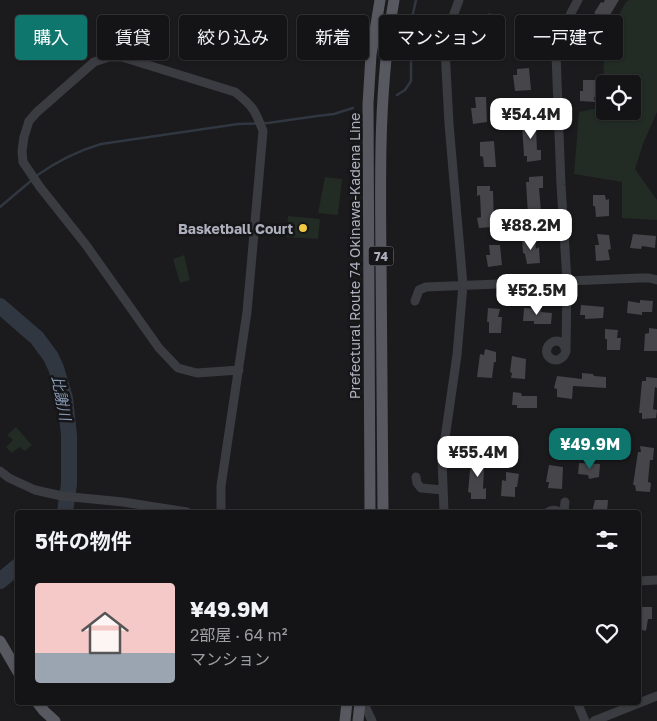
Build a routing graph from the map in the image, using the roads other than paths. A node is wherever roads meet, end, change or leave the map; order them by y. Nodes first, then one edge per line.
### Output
1 (380, 0) edge
2 (394, 0) edge
3 (459, 0) edge
4 (578, 0) edge
5 (657, 280) edge
6 (567, 281) junction
7 (463, 285) junction
8 (415, 300) dead end
9 (566, 351) dead end
10 (239, 370) junction
11 (0, 471) edge
12 (416, 477) dead end
13 (443, 490) junction
14 (565, 502) dead end
15 (174, 510) edge
16 (221, 510) edge
17 (370, 510) edge
18 (383, 510) edge
19 (444, 510) edge
20 (564, 510) edge
21 (657, 580) edge
22 (641, 581) edge
23 (1, 644) edge
24 (15, 667) edge
25 (657, 696) edge
26 (641, 702) edge
27 (40, 705) edge
28 (361, 705) edge
29 (364, 705) edge
30 (579, 705) edge
31 (634, 705) edge
32 (55, 721) edge
33 (358, 721) edge
34 (372, 721) edge
35 (585, 721) edge
36 (594, 721) edge

1 - 17 main road, Prefectural Route 74 Okinawa-Kadena Line / 74
2 - 18 main road, Prefectural Route 74 Okinawa-Kadena Line / 74
3 - 7 street
4 - 6 street
5 - 6 street
6 - 7 street
6 - 9 street
7 - 8 street
7 - 13 street
10 - 10 street
10 - 16 street
11 - 15 street
12 - 13 street
13 - 19 street
14 - 20 street
21 - 22 street
23 - 24 main road
25 - 26 street
27 - 32 main road
28 - 33 main road
29 - 34 street
30 - 35 street
31 - 36 street

